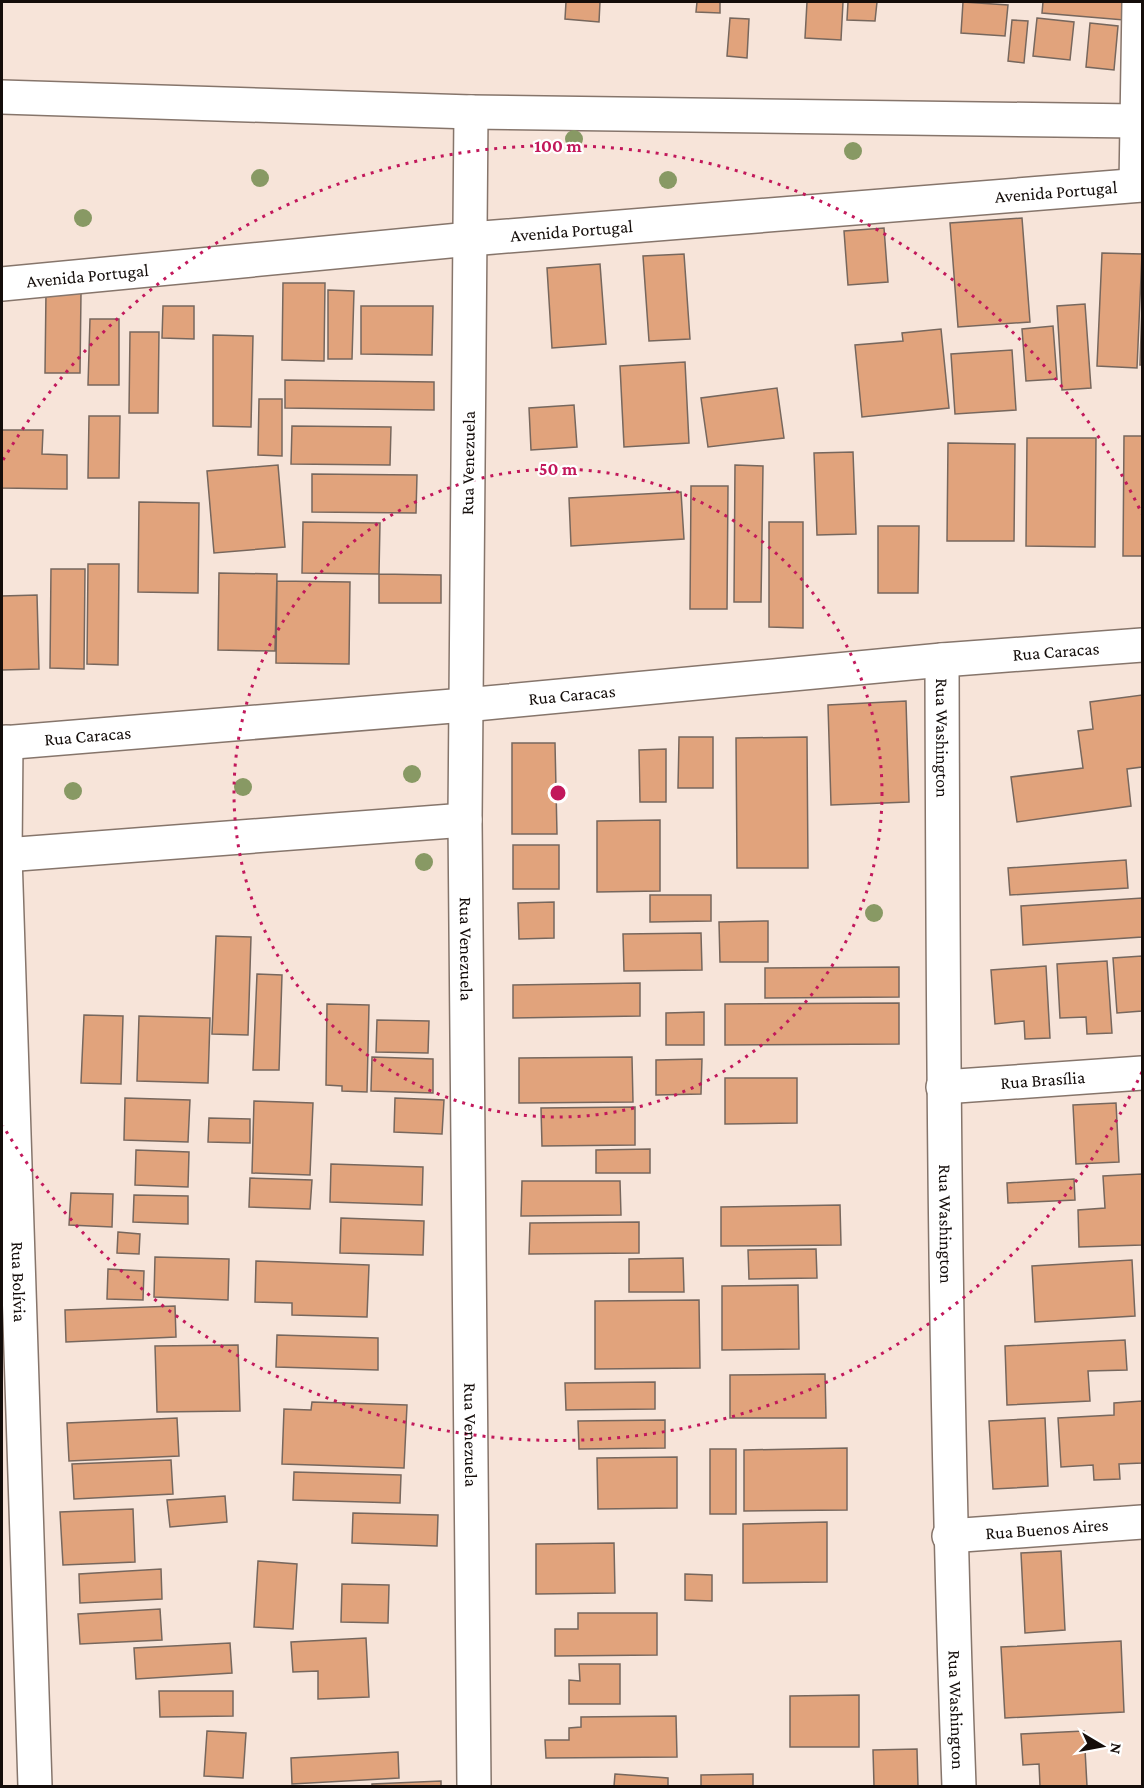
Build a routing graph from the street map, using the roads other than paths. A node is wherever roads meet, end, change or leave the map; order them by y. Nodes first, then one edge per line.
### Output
1 (1139, 2) edge
2 (2, 97) edge
3 (471, 112) junction
4 (1136, 121) junction
5 (1139, 185) edge
6 (470, 239) junction
7 (2, 284) edge
8 (1143, 645) edge
9 (942, 660) junction
10 (465, 705) junction
11 (4, 742) edge
12 (465, 820) junction
13 (5, 855) junction
14 (1143, 1073) edge
15 (943, 1087) junction
16 (1143, 1522) edge
17 (950, 1536) junction
18 (35, 1786) edge
19 (474, 1786) edge
20 (959, 1786) edge

1 - 4 street
2 - 3 street
3 - 4 street
3 - 6 street, Rua Venezuela
4 - 5 street
5 - 6 street, Avenida Portugal
6 - 7 street, Avenida Portugal
6 - 10 street, Rua Venezuela
8 - 9 street, Rua Caracas
9 - 10 street, Rua Caracas
9 - 15 street, Rua Washington
10 - 11 street, Rua Caracas
10 - 12 street, Rua Venezuela
11 - 13 street, Rua Bolívia
12 - 13 street
12 - 19 street, Rua Venezuela
13 - 18 street, Rua Bolívia
14 - 15 street, Rua Brasília
15 - 17 street, Rua Washington
16 - 17 street, Rua Buenos Aires
17 - 20 street, Rua Washington

